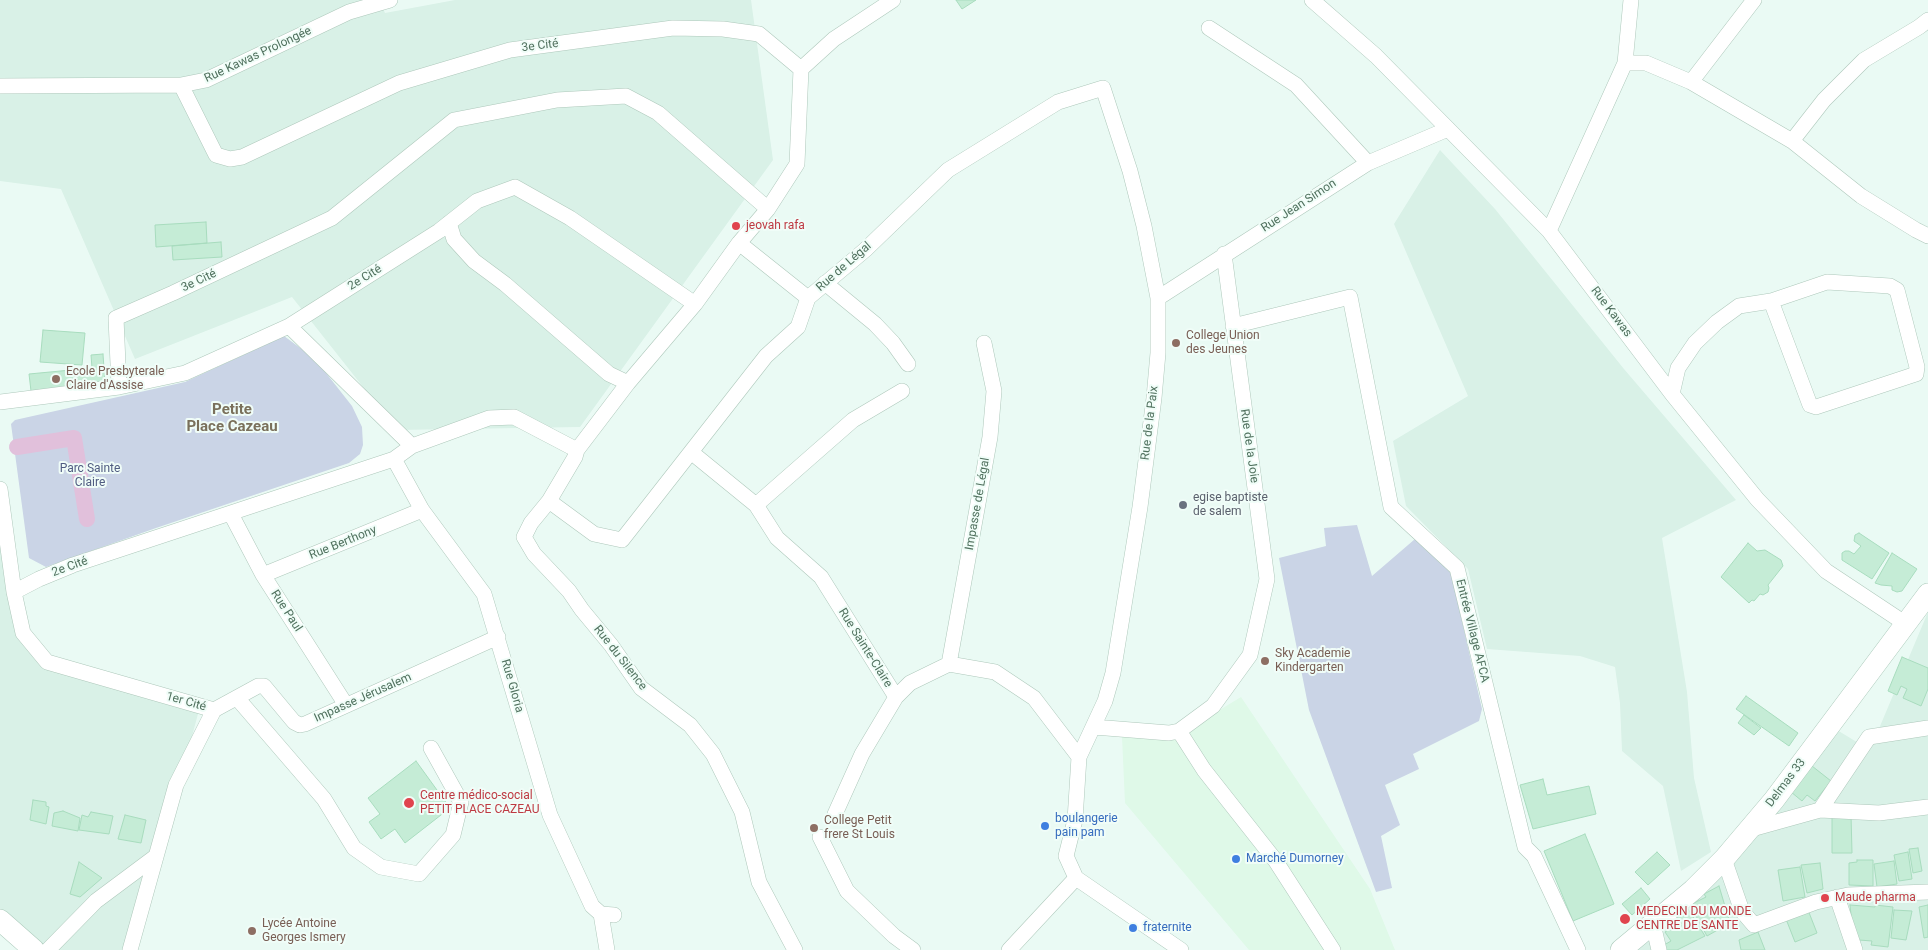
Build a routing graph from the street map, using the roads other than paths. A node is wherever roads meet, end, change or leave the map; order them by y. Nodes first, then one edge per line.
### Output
1 (390, 0) edge
2 (893, 0) edge
3 (1312, 0) edge
4 (1632, 0) edge
5 (1754, 0) edge
6 (371, 2) edge
7 (1928, 20) edge
8 (1209, 28) dead end
9 (1625, 63) junction
10 (801, 69) junction
11 (1691, 82) junction
12 (181, 85) junction
13 (0, 86) edge
14 (1103, 88) joint
15 (1448, 129) junction
16 (1792, 141) junction
17 (1368, 163) junction
18 (768, 209) junction
19 (449, 223) junction
20 (1549, 232) junction
21 (1928, 236) edge
22 (739, 243) junction
23 (1224, 254) junction
24 (825, 283) junction
25 (808, 298) junction
26 (1158, 298) junction
27 (1771, 301) junction
28 (695, 304) junction
29 (289, 326) junction
30 (1233, 326) junction
31 (984, 343) dead end
32 (908, 364) dead end
33 (628, 383) junction
34 (119, 387) junction
35 (902, 391) dead end
36 (1672, 394) junction
37 (0, 402) edge
38 (412, 446) junction
39 (691, 452) junction
40 (576, 453) junction
41 (394, 459) junction
42 (0, 489) edge
43 (549, 501) junction
44 (756, 505) junction
45 (422, 510) junction
46 (230, 514) junction
47 (263, 575) junction
48 (14, 592) junction
49 (1925, 603) edge
50 (1906, 624) junction
51 (498, 637) junction
52 (949, 664) junction
53 (896, 697) junction
54 (237, 698) junction
55 (346, 705) junction
56 (214, 710) junction
57 (1094, 727) junction
58 (1928, 728) edge
59 (1179, 731) junction
60 (431, 748) dead end
61 (1079, 757) junction
62 (1928, 807) edge
63 (1820, 810) junction
64 (835, 814) dead end
65 (1748, 830) junction
66 (820, 837) dead end
67 (155, 857) junction
68 (1724, 859) junction
69 (1076, 878) junction
70 (1928, 892) edge
71 (1837, 897) junction
72 (0, 920) edge
73 (1653, 924) junction
74 (0, 937) edge
75 (15, 950) edge
76 (34, 950) edge
77 (48, 950) edge
78 (130, 950) edge
79 (608, 950) edge
80 (795, 950) edge
81 (914, 950) edge
82 (1009, 950) edge
83 (1181, 950) edge
84 (1333, 950) edge
85 (1578, 950) edge
86 (1621, 950) edge
87 (1659, 950) edge
88 (1855, 950) edge

1 - 6 street, Rue Kawas Prolongée
2 - 10 street
3 - 15 street, Rue Kawas
4 - 9 street
5 - 11 street
6 - 12 street, Rue Kawas Prolongée
7 - 16 street
8 - 17 street
9 - 11 street
9 - 20 street
10 - 12 street, 3e Cité
10 - 18 street
11 - 16 street
12 - 13 street, Rue Kawas Prolongée
14 - 24 street, Rue de Légal
14 - 26 street, Rue de la Paix
15 - 17 street, Rue Jean Simon
15 - 20 street, Rue Kawas
16 - 21 street
17 - 23 street, Rue Jean Simon
18 - 22 street
18 - 34 street, 3e Cité
19 - 28 street, 2e Cité
19 - 29 street, 2e Cité
19 - 33 street
20 - 36 street, Rue Kawas
22 - 25 street
22 - 28 street
23 - 26 street, Rue Jean Simon
23 - 30 street, Rue de la Joie
24 - 25 street, Rue de Légal
24 - 32 street
25 - 39 street, Rue de Légal
26 - 57 street, Rue de la Paix
27 - 27 street
27 - 36 street
28 - 33 street
29 - 34 street, 2e Cité
29 - 38 street
30 - 59 street, Rue de la Joie
30 - 85 street, Entrée Village AFCA
31 - 52 street, Impasse de Légal
33 - 40 street
34 - 37 street, 2e Cité
35 - 44 street
36 - 50 street, Rue Kawas
38 - 40 street, 2e Cité
38 - 41 street, 2e Cité
39 - 43 street, Rue de Légal
39 - 44 street, Rue Sainte-Claire
40 - 43 street
41 - 45 street, Rue Gloria
41 - 46 street, 2e Cité
42 - 48 street, 1er Cité
43 - 80 street, Rue du Silence
44 - 53 street, Rue Sainte-Claire
45 - 47 street, Rue Berthony
45 - 51 street, Rue Gloria
46 - 47 street, Rue Paul
46 - 48 street, 2e Cité
47 - 55 street, Rue Paul
48 - 56 street, 1er Cité
49 - 50 main road, Delmas 33
50 - 65 main road, Delmas 33
51 - 55 street, Impasse Jérusalem
51 - 79 street, Rue Gloria
52 - 53 street, Rue Sainte-Claire
52 - 61 street
53 - 64 street
54 - 55 street, Impasse Jérusalem
54 - 56 street, Impasse Jérusalem
54 - 60 street
56 - 67 street, 1er Cité
57 - 59 street
57 - 61 street, Rue de la Paix
58 - 63 street
59 - 84 street
61 - 69 street
62 - 63 street
63 - 65 street
65 - 68 main road, Delmas 33
66 - 81 street
67 - 77 street
67 - 78 street, 1er Cité
68 - 71 street
68 - 73 main road, Delmas 33
69 - 82 street
69 - 83 street
70 - 71 street
71 - 88 street
72 - 76 main road
73 - 86 main road, Delmas 33
73 - 87 street
74 - 75 main road

